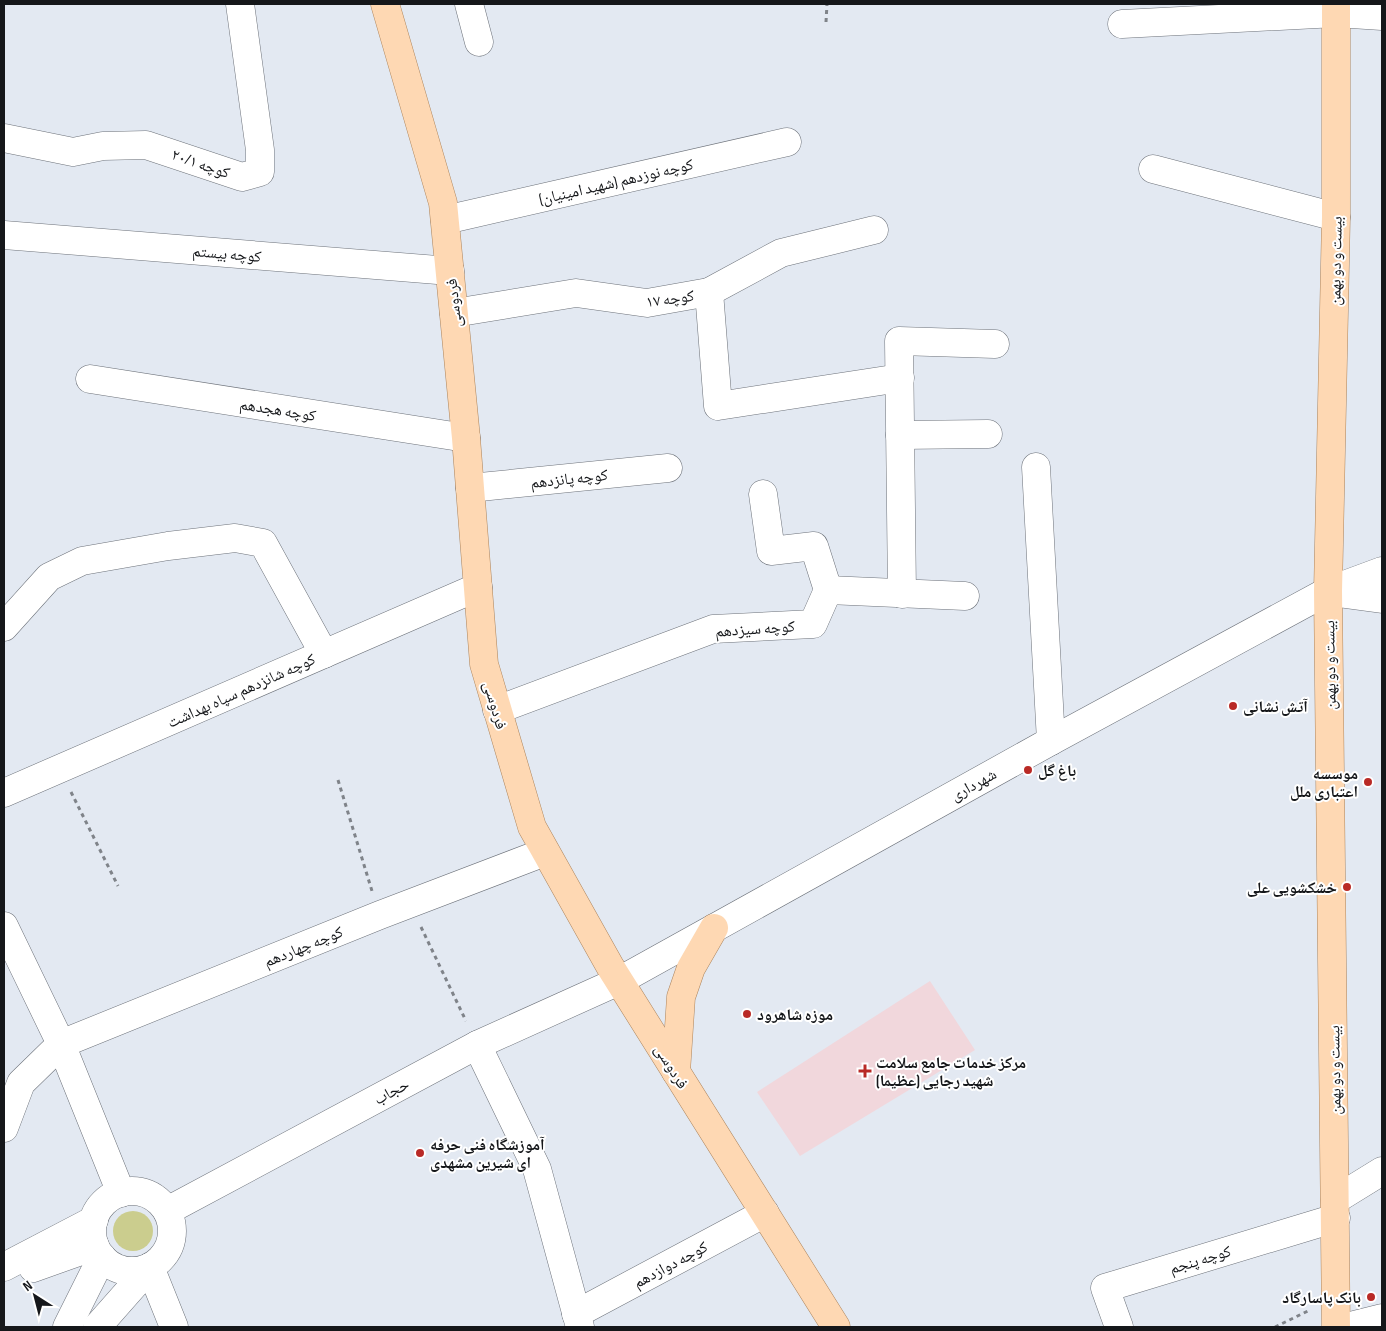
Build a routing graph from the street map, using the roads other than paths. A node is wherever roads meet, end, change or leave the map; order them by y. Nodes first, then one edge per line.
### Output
1 (240, 4) edge
2 (469, 4) edge
3 (392, 7) edge
4 (1336, 8) edge
5 (1382, 16) edge
6 (1122, 24) dead end
7 (479, 42) dead end
8 (4, 138) edge
9 (787, 142) dead end
10 (1153, 170) dead end
11 (1336, 218) junction
12 (445, 220) junction
13 (874, 230) dead end
14 (4, 235) edge
15 (450, 271) junction
16 (709, 292) junction
17 (454, 313) junction
18 (995, 344) dead end
19 (900, 378) junction
20 (90, 379) dead end
21 (988, 434) dead end
22 (900, 435) junction
23 (466, 438) junction
24 (1036, 467) dead end
25 (668, 468) dead end
26 (470, 488) junction
27 (763, 494) dead end
28 (1382, 571) edge
29 (478, 587) junction
30 (828, 590) junction
31 (1328, 591) junction
32 (902, 594) junction
33 (965, 596) dead end
34 (1382, 599) edge
35 (4, 627) edge
36 (324, 654) junction
37 (497, 710) junction
38 (1051, 741) junction
39 (4, 793) edge
40 (545, 852) junction
41 (4, 926) edge
42 (714, 928) junction
43 (619, 981) junction
44 (61, 1044) junction
45 (477, 1045) junction
46 (676, 1072) junction
47 (4, 1128) edge
48 (1382, 1171) edge
49 (121, 1193) junction
50 (1335, 1209) junction
51 (167, 1211) junction
52 (764, 1213) junction
53 (97, 1241) junction
54 (4, 1267) edge
55 (150, 1267) junction
56 (4, 1278) edge
57 (1382, 1318) edge
58 (578, 1321) edge
59 (67, 1327) edge
60 (97, 1327) edge
61 (174, 1327) edge
62 (836, 1327) edge
63 (1119, 1327) edge
64 (1336, 1327) edge
65 (1346, 1327) edge

1 - 8 street, کوچه ۲۰/۱
2 - 7 street
3 - 12 main road, فردوسی
4 - 5 street
4 - 6 street
4 - 11 main road, بیست و دو بهمن
9 - 12 street, کوچه نوزدهم (شهید امینیان)
10 - 11 street
11 - 31 main road, بیست و دو بهمن
12 - 15 main road, فردوسی
13 - 16 street, ۱۷ کوچه
14 - 15 street, کوچه بیستم
15 - 17 main road, فردوسی
16 - 17 street, ۱۷ کوچه
16 - 19 street
17 - 23 main road, فردوسی
18 - 19 street
19 - 22 street
20 - 23 street, کوچه هجدهم
21 - 22 street
22 - 32 street
23 - 26 main road, فردوسی
24 - 38 street
25 - 26 street, کوچه پانزدهم
26 - 29 main road, فردوسی
27 - 30 street
28 - 31 street, شهرداری
29 - 36 street, کوچه شانزدهم سپاه بهداشت
29 - 37 main road, فردوسی
30 - 32 street
30 - 37 street, کوچه سیزدهم
31 - 34 street
31 - 38 street, شهرداری
31 - 50 main road, بیست و دو بهمن
32 - 33 street
35 - 36 street
36 - 39 street, کوچه شانزدهم سپاه بهداشت
37 - 40 main road, فردوسی
38 - 42 street, شهرداری
40 - 43 main road, فردوسی
40 - 44 street, کوچه چهاردهم
41 - 44 street
42 - 43 street, شهرداری
42 - 46 main road
43 - 45 street, حجاب
43 - 46 main road, فردوسی
44 - 47 street
44 - 49 street
45 - 51 street, حجاب
45 - 58 street
46 - 52 main road, فردوسی
48 - 50 street
49 - 51 street
49 - 53 street
50 - 63 street, کوچه پنجم
50 - 64 main road, بیست و دو بهمن
51 - 55 street
52 - 58 street, کوچه دوازدهم
52 - 62 main road, فردوسی
53 - 54 street
53 - 55 street
53 - 56 street
53 - 59 street
55 - 60 street
55 - 61 street
57 - 65 street

